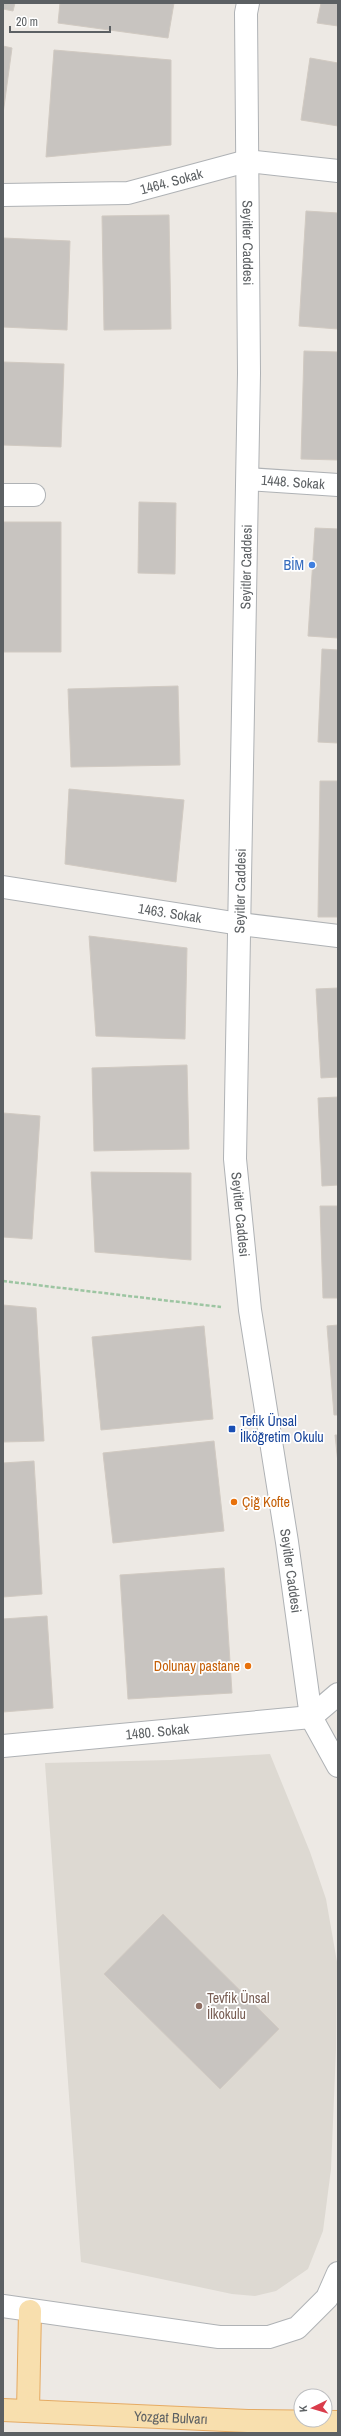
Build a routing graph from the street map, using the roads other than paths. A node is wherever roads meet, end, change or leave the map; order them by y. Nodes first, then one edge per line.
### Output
1 (248, 3) edge
2 (247, 161) junction
3 (338, 171) edge
4 (3, 195) edge
5 (248, 479) junction
6 (338, 485) edge
7 (3, 495) edge
8 (34, 495) dead end
9 (3, 887) edge
10 (240, 924) junction
11 (338, 936) edge
12 (338, 1694) edge
13 (311, 1717) junction
14 (3, 1746) edge
15 (338, 1766) edge
16 (338, 2273) edge
17 (3, 2306) edge
18 (30, 2311) junction
19 (3, 2410) edge
20 (28, 2411) junction
21 (338, 2422) edge

1 - 2 street, Seyitler Caddesi
2 - 3 street, 1464. Sokak
2 - 4 street, 1464. Sokak
2 - 5 street, Seyitler Caddesi
5 - 6 street, 1448. Sokak
5 - 10 street, Seyitler Caddesi
7 - 8 street
9 - 10 street, 1463. Sokak
10 - 11 street, 1463. Sokak
10 - 13 street, Seyitler Caddesi
12 - 13 street
13 - 14 street, 1480. Sokak
13 - 15 street, Seyitler Caddesi
16 - 18 street
17 - 18 street
18 - 20 main road
19 - 20 main road, Yozgat Bulvarı
20 - 21 main road, Yozgat Bulvarı

